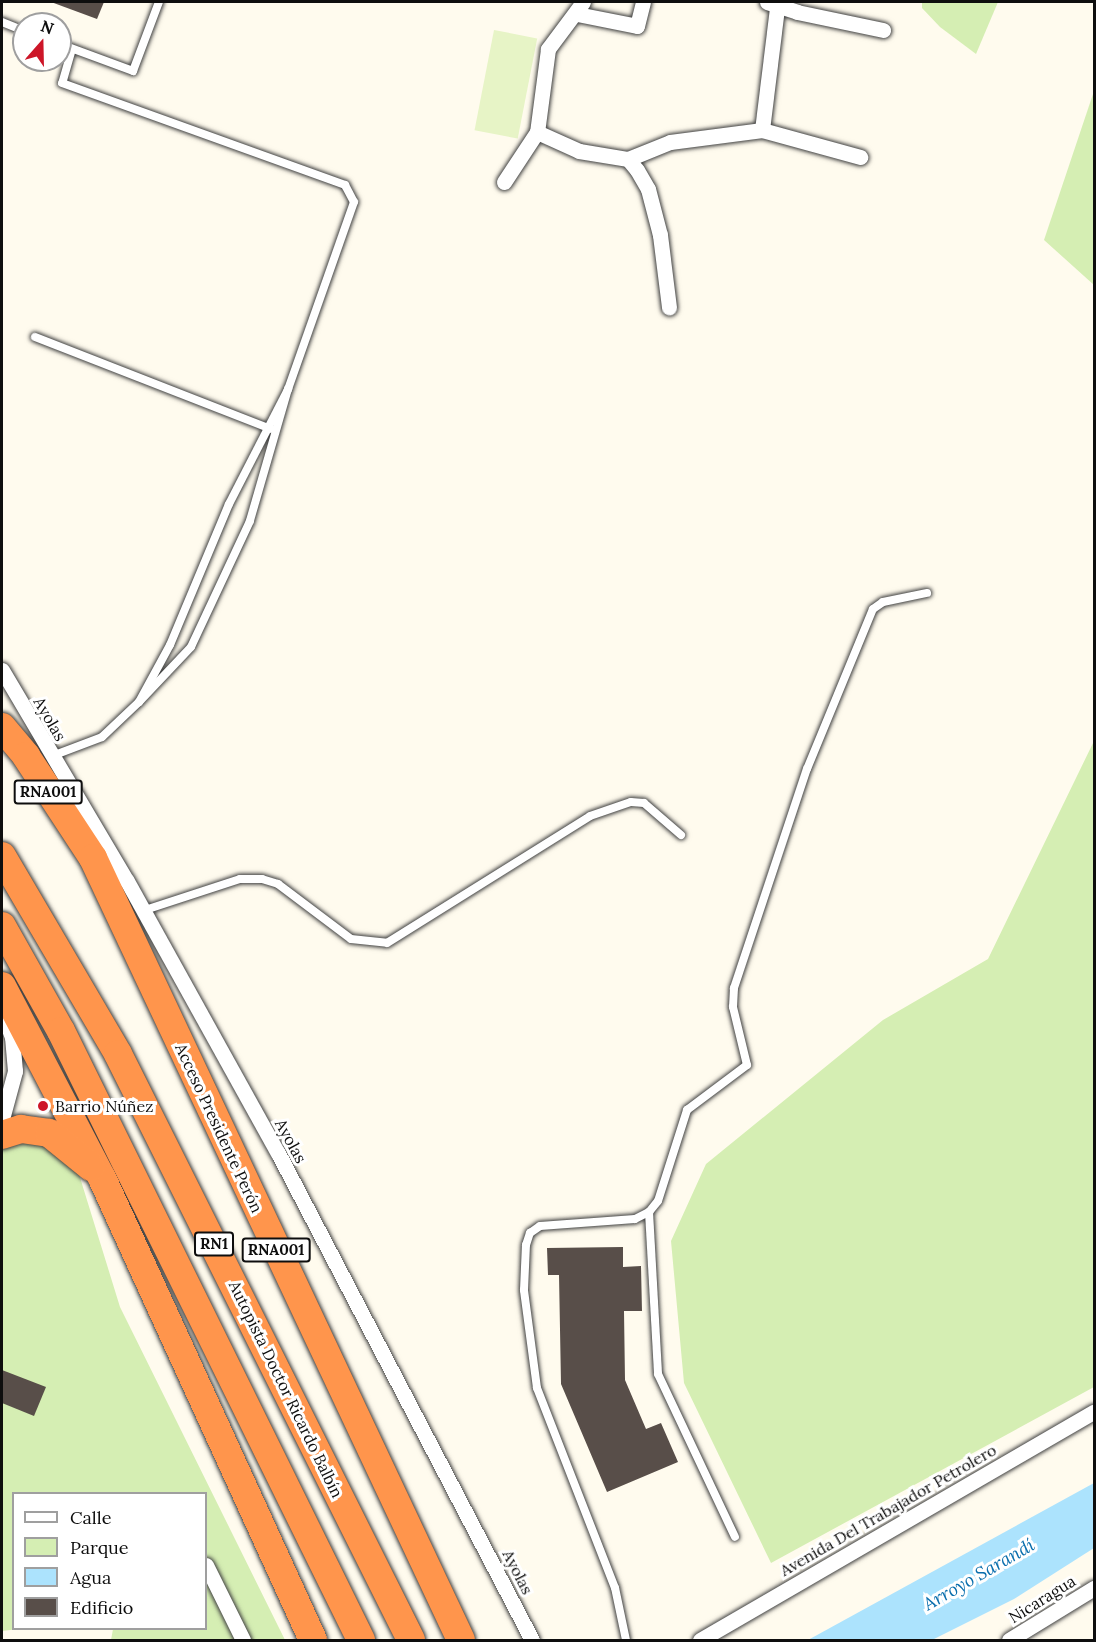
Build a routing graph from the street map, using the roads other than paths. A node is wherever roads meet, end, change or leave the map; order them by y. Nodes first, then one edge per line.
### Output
1 (159, 2) edge
2 (643, 2) edge
3 (772, 4) edge
4 (580, 8) edge
5 (883, 30) dead end
6 (72, 49) edge
7 (65, 72) edge
8 (762, 130) junction
9 (537, 132) junction
10 (860, 158) dead end
11 (628, 159) junction
12 (504, 182) dead end
13 (669, 307) dead end
14 (34, 337) dead end
15 (288, 389) junction
16 (268, 428) junction
17 (277, 432) junction
18 (927, 593) dead end
19 (2, 670) edge
20 (139, 702) junction
21 (2, 727) edge
22 (39, 756) junction
23 (681, 835) dead end
24 (2, 856) edge
25 (142, 910) junction
26 (2, 926) edge
27 (2, 986) edge
28 (2, 1011) edge
29 (2, 1119) edge
30 (2, 1135) edge
31 (102, 1178) junction
32 (649, 1212) junction
33 (1095, 1412) edge
34 (735, 1538) dead end
35 (207, 1567) edge
36 (1095, 1588) edge
37 (243, 1641) edge
38 (314, 1641) edge
39 (360, 1641) edge
40 (411, 1641) edge
41 (461, 1641) edge
42 (532, 1641) edge
43 (626, 1641) edge
44 (700, 1641) edge
45 (1009, 1641) edge

1 - 6 lane
2 - 4 street
3 - 5 street
3 - 8 street
4 - 9 street
7 - 15 lane
8 - 10 street
8 - 11 street
9 - 11 street
9 - 12 street
11 - 13 street
14 - 16 lane
15 - 16 lane
15 - 17 lane
16 - 17 lane
16 - 20 lane
17 - 20 lane
18 - 32 lane
19 - 22 street, Ayolas
20 - 22 lane
21 - 22 highway, RNA001
22 - 25 street, Ayolas
22 - 41 highway, Acceso Presidente Perón / RNA001
23 - 25 lane
24 - 40 highway, Autopista Doctor Ricardo Balbín / RN1
25 - 42 street, Ayolas
26 - 39 highway, RN1
27 - 31 highway
28 - 29 street
30 - 31 highway
31 - 38 highway
32 - 34 lane
32 - 43 lane
33 - 44 street, Avenida Del Trabajador Petrolero
35 - 37 street
36 - 45 street, Nicaragua

